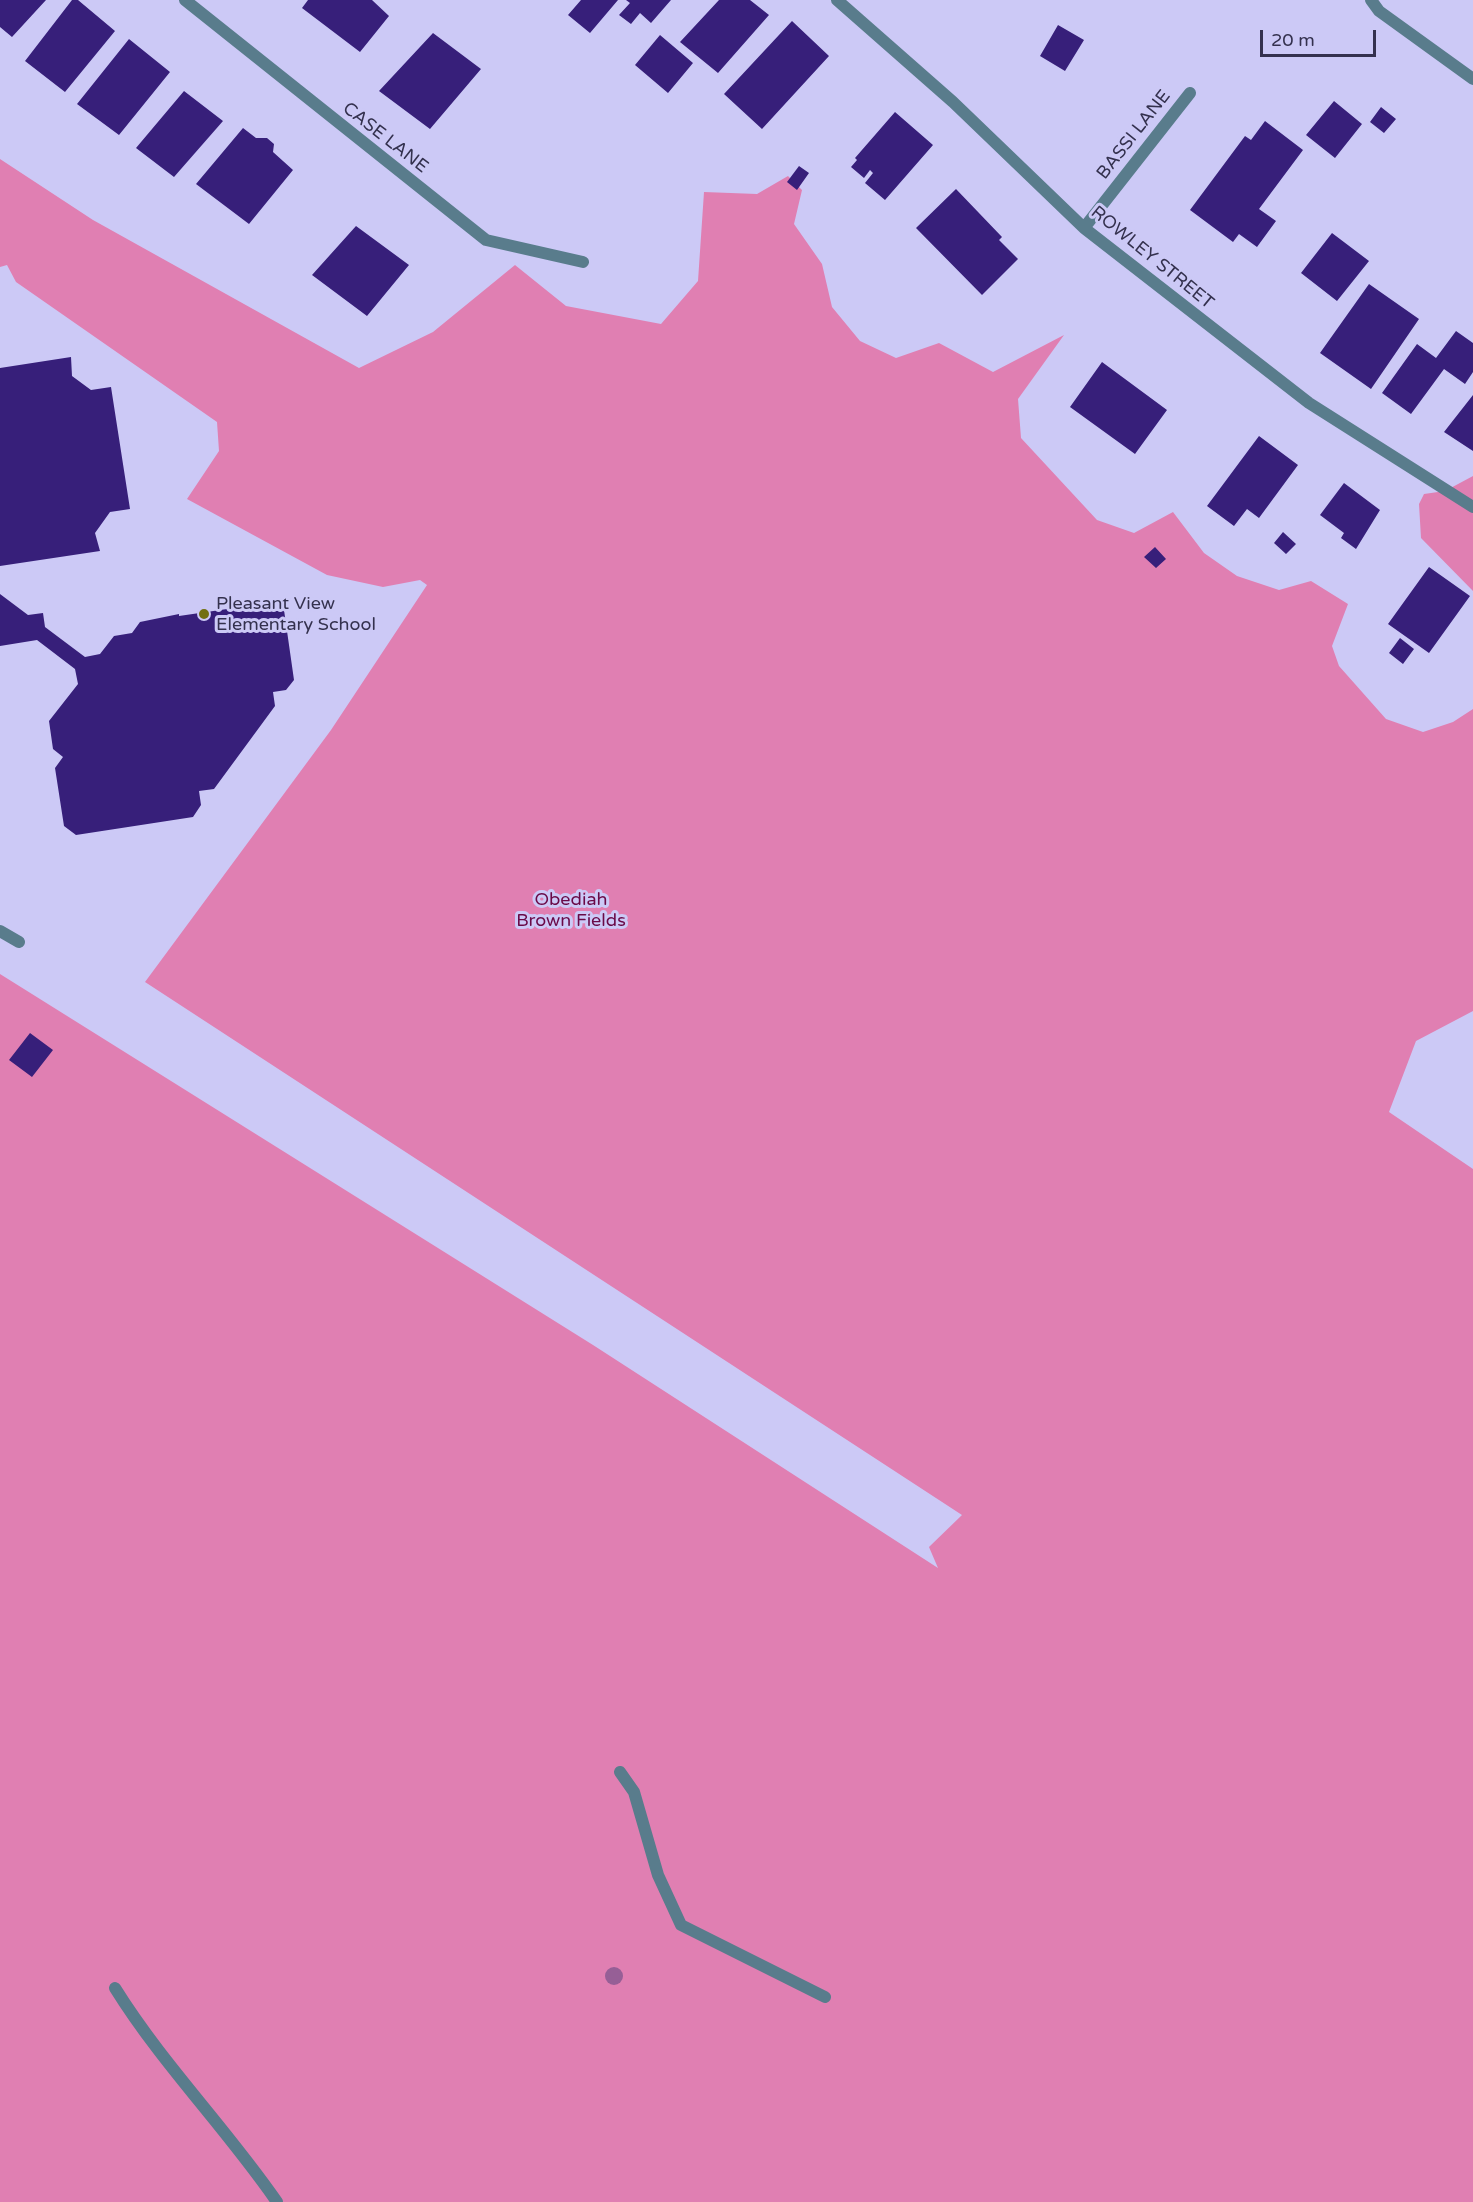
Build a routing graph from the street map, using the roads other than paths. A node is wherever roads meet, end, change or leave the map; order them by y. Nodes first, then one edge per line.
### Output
1 (185, 0) edge
2 (837, 0) edge
3 (1371, 0) edge
4 (1473, 79) edge
5 (1190, 93) dead end
6 (1084, 228) junction
7 (583, 262) dead end
8 (1473, 507) edge
9 (0, 931) edge
10 (18, 942) dead end
11 (620, 1772) dead end
12 (115, 1988) dead end
13 (825, 1997) dead end
14 (278, 2202) edge

1 - 7 street, CASE LANE
2 - 6 street, ROWLEY STREET
3 - 4 street
5 - 6 street, BASSI LANE
6 - 8 street, ROWLEY STREET
9 - 10 street
11 - 13 street
12 - 14 street

